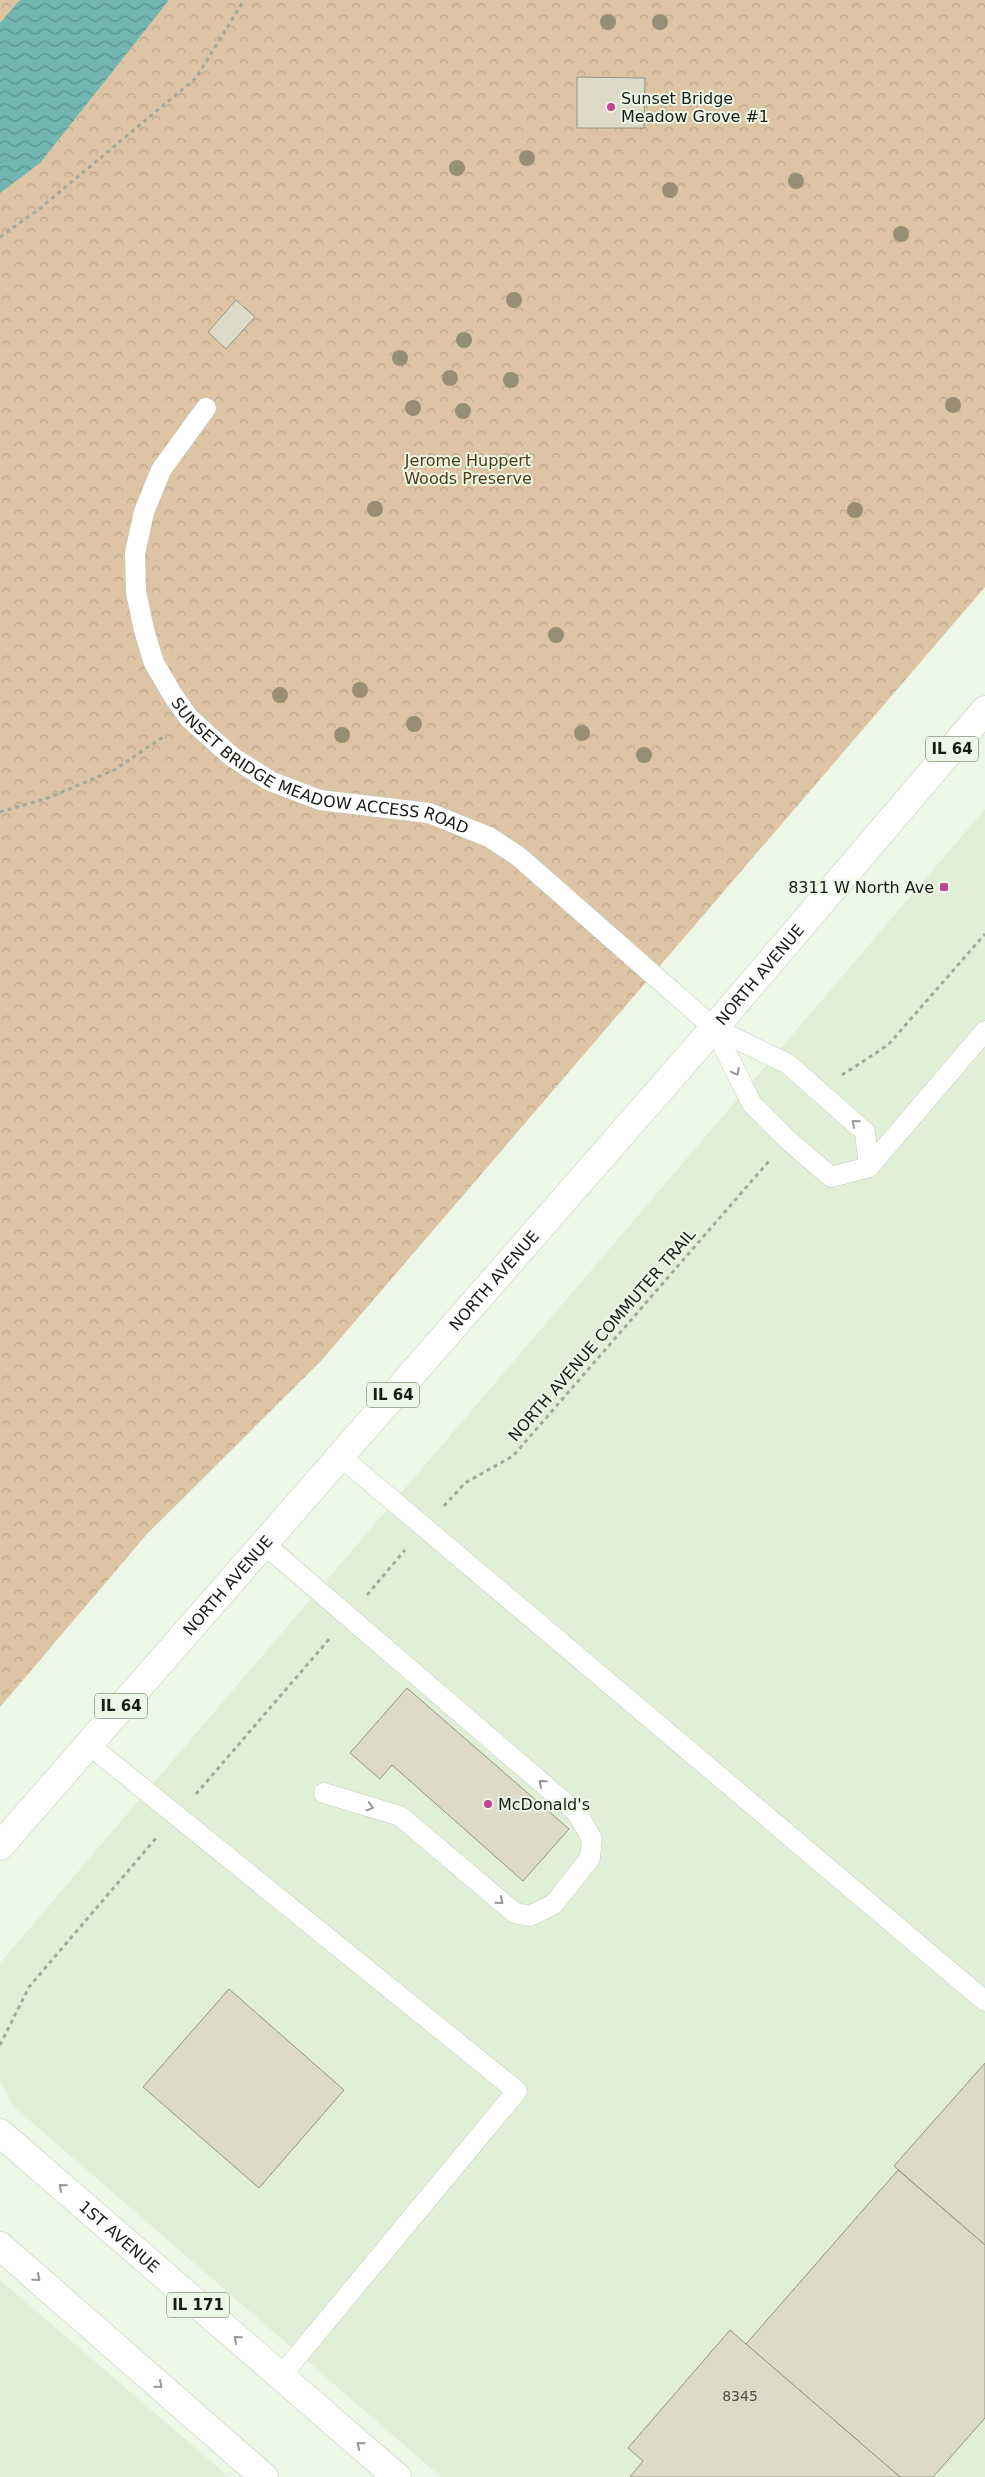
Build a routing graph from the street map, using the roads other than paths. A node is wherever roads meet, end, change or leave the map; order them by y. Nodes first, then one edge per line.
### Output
1 (206, 408) dead end
2 (985, 710) edge
3 (714, 1028) junction
4 (985, 1031) edge
5 (869, 1167) junction
6 (340, 1456) junction
7 (263, 1543) junction
8 (88, 1744) junction
9 (324, 1792) dead end
10 (0, 1846) edge
11 (985, 2002) edge
12 (0, 2133) edge
13 (0, 2246) edge
14 (280, 2377) junction
15 (264, 2477) edge
16 (397, 2477) edge

1 - 3 lane, SUNSET BRIDGE MEADOW ACCESS ROAD
2 - 3 main road, NORTH AVENUE / IL 64
5 -> 3 lane
3 -> 5 lane
3 - 6 main road, NORTH AVENUE / IL 64
4 - 5 lane
6 - 7 main road, NORTH AVENUE / IL 64
6 - 11 lane
7 - 8 main road, NORTH AVENUE / IL 64
9 -> 7 lane
8 - 10 main road, NORTH AVENUE / IL 64
8 - 14 lane
14 -> 12 main road, 1ST AVENUE / IL 171
13 -> 15 main road
16 -> 14 main road, 1ST AVENUE / IL 171

